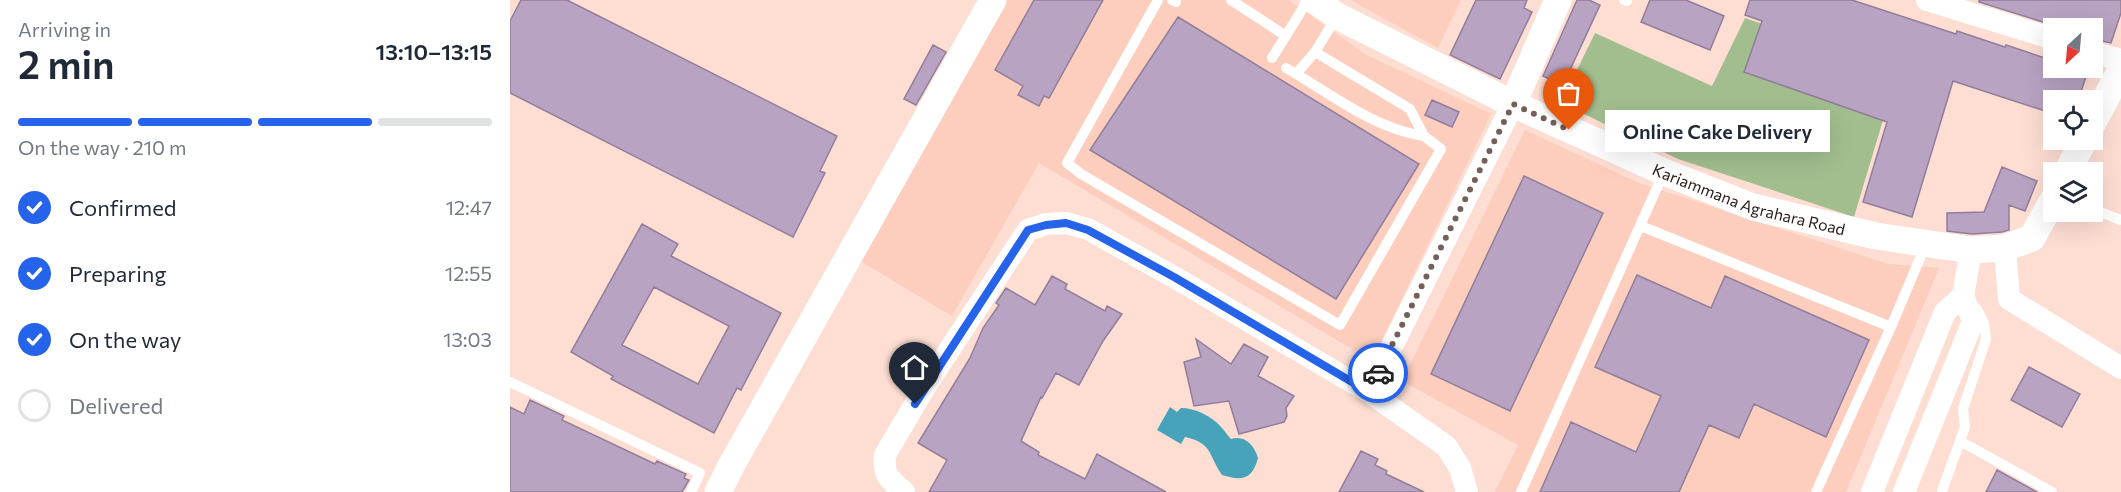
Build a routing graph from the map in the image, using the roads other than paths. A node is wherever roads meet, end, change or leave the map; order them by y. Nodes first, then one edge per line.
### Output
1 (993, 0) edge
2 (1158, 0) edge
3 (1231, 0) edge
4 (1308, 0) edge
5 (1314, 0) edge
6 (1558, 0) edge
7 (1927, 0) edge
8 (1337, 16) junction
9 (1286, 36) junction
10 (2043, 36) edge
11 (1314, 52) junction
12 (2103, 55) edge
13 (1272, 58) dead end
14 (2121, 60) edge
15 (2121, 70) edge
16 (1513, 104) junction
17 (2103, 104) edge
18 (1424, 136) junction
19 (1664, 172) junction
20 (2103, 213) edge
21 (2043, 218) edge
22 (2121, 220) edge
23 (1641, 226) junction
24 (1927, 243) junction
25 (2005, 248) junction
26 (1971, 250) junction
27 (1965, 300) junction
28 (1891, 327) junction
29 (2121, 368) edge
30 (510, 382) edge
31 (1369, 392) junction
32 (1960, 441) junction
33 (1942, 491) edge
34 (692, 492) edge
35 (718, 492) edge
36 (904, 492) edge
37 (1467, 492) edge
38 (1521, 492) edge
39 (1816, 492) edge
40 (1872, 492) edge
41 (1904, 492) edge
42 (2052, 492) edge

1 - 35 street
2 - 18 lane
3 - 9 lane
4 - 9 lane
5 - 8 street, Kariammana Agrahara Road
6 - 16 street
7 - 10 street
8 - 11 lane
8 - 16 street, Kariammana Agrahara Road
9 - 13 lane
11 - 18 lane
11 - 18 lane
12 - 14 street
15 - 17 street
16 - 19 street, Kariammana Agrahara Road
16 - 31 street
19 - 23 lane
19 - 24 street, Kariammana Agrahara Road
20 - 22 lane
21 - 25 street, Kariammana Agrahara Road
23 - 28 lane
23 - 38 lane
24 - 26 street, Kariammana Agrahara Road
24 - 28 lane
25 - 26 street, Kariammana Agrahara Road
25 - 29 street
26 - 27 street
27 - 32 lane
27 - 40 street
27 - 41 street
28 - 39 lane
30 - 34 lane
31 - 36 street
31 - 37 street
32 - 33 lane
32 - 42 lane

